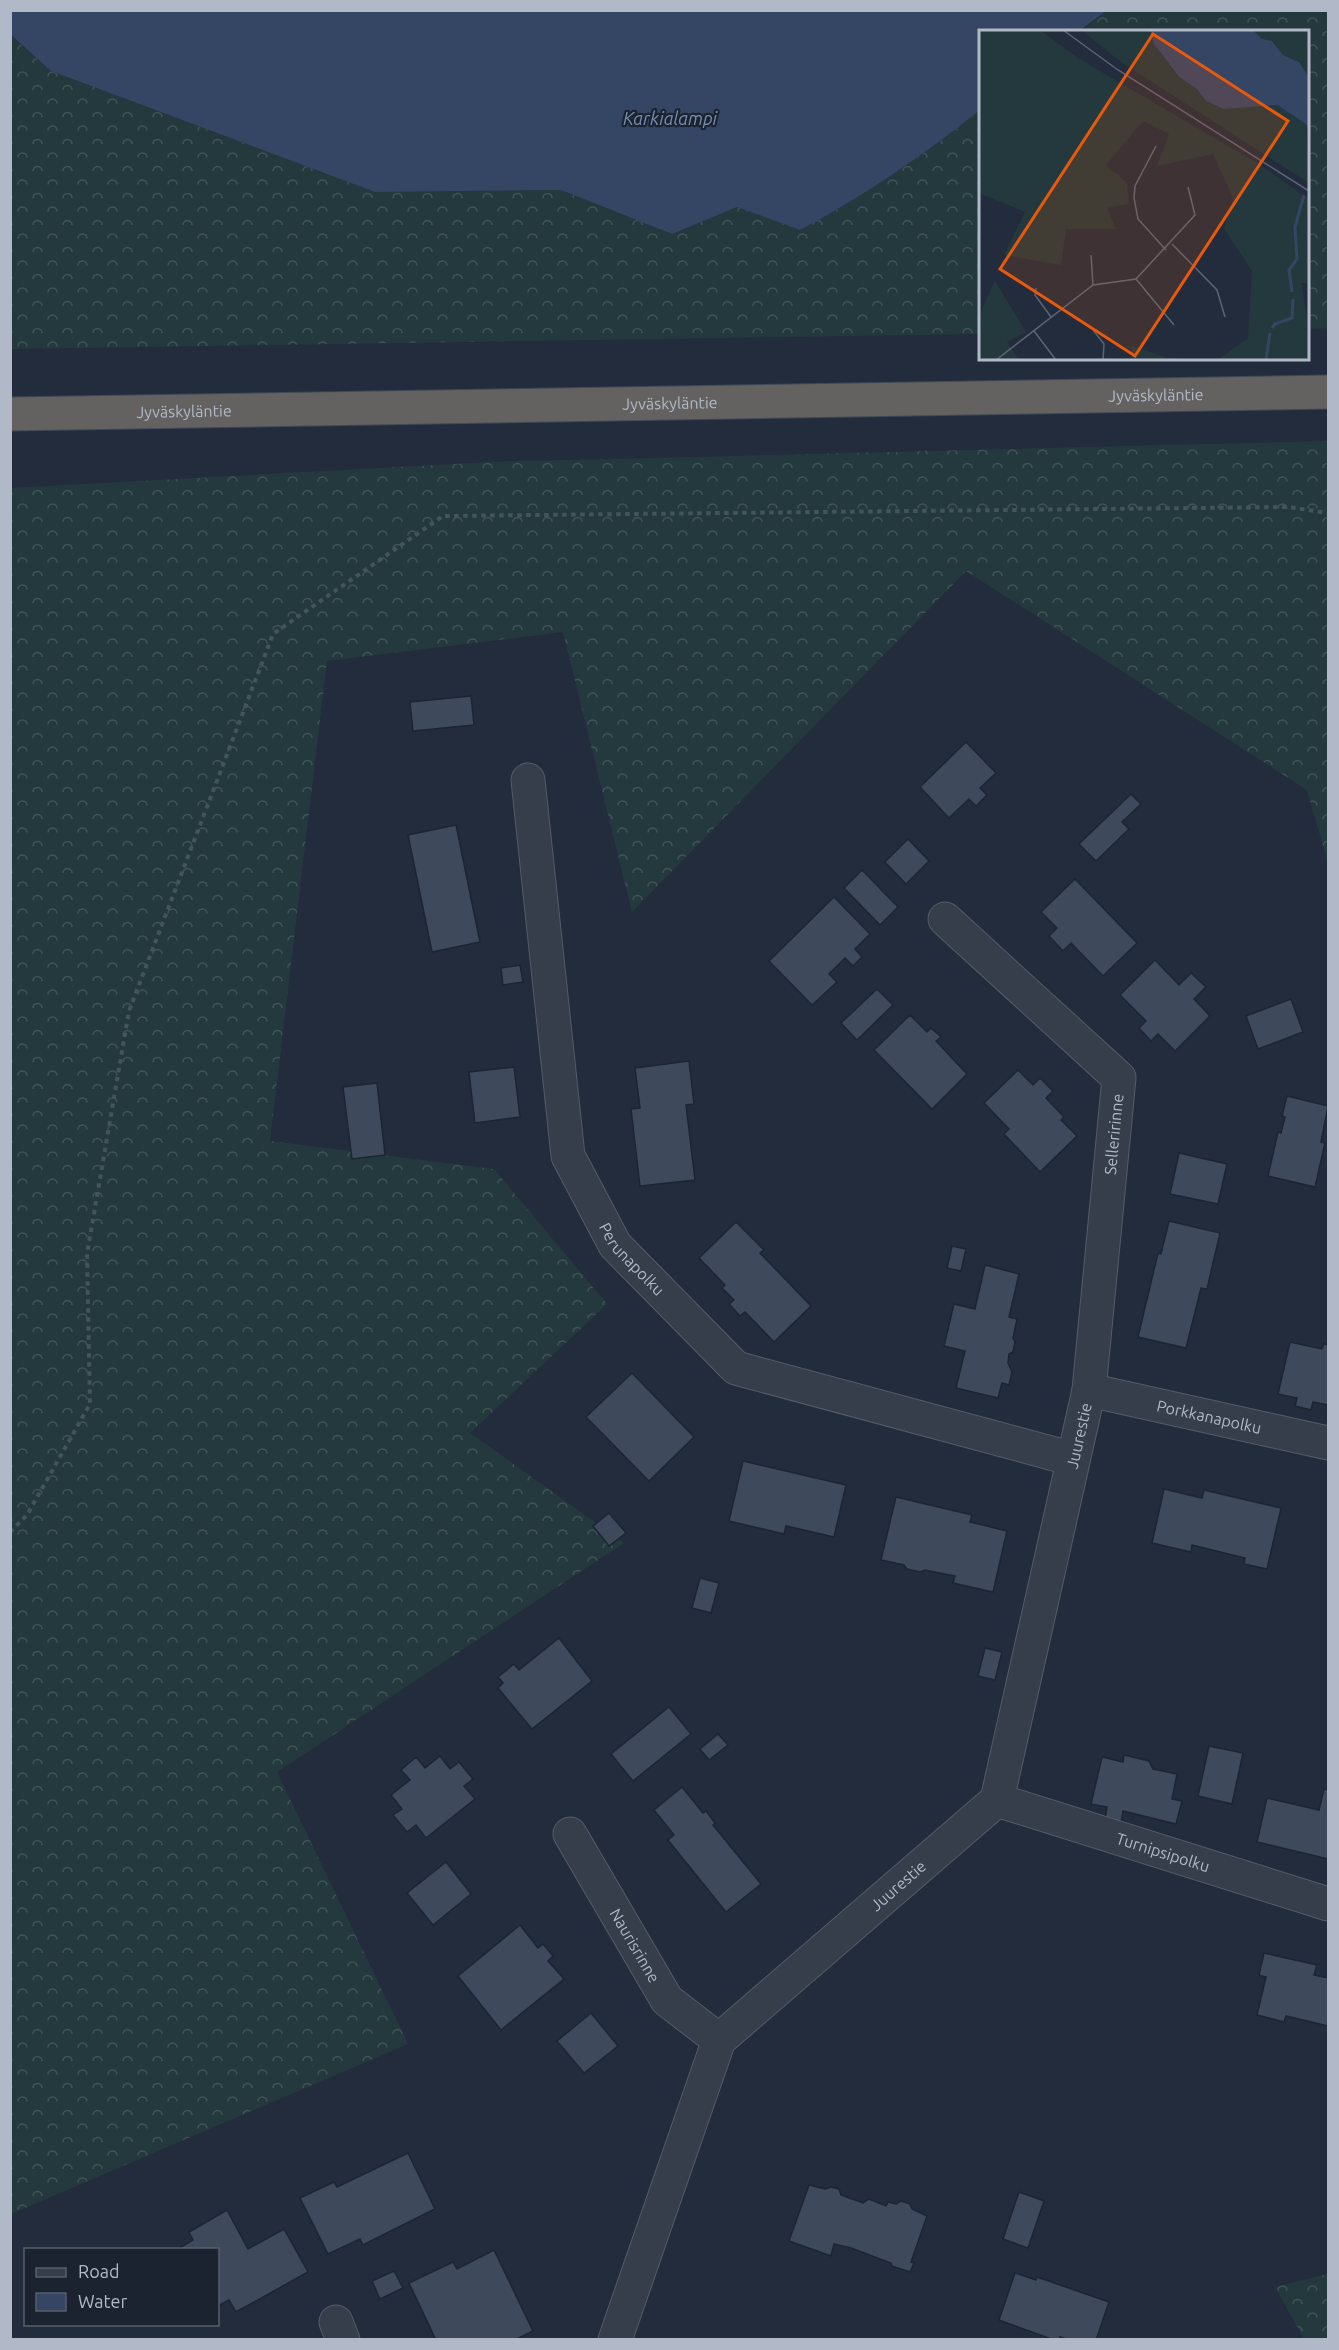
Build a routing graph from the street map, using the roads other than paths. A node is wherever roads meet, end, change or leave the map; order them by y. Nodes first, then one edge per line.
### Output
1 (1329, 392) edge
2 (10, 414) edge
3 (528, 780) dead end
4 (945, 919) dead end
5 (1089, 1390) junction
6 (1329, 1443) edge
7 (1073, 1458) junction
8 (997, 1800) junction
9 (570, 1834) dead end
10 (1329, 1904) edge
11 (719, 2040) junction
12 (615, 2340) edge

1 - 2 highway, Jyväskyläntie
3 - 7 street, Perunapolku
4 - 5 street, Selleririnne
5 - 6 street, Porkkanapolku
5 - 7 street, Juurestie
7 - 8 street, Juurestie
8 - 10 street, Turnipsipolku
8 - 11 street, Juurestie
9 - 11 street, Naurisrinne
11 - 12 street

